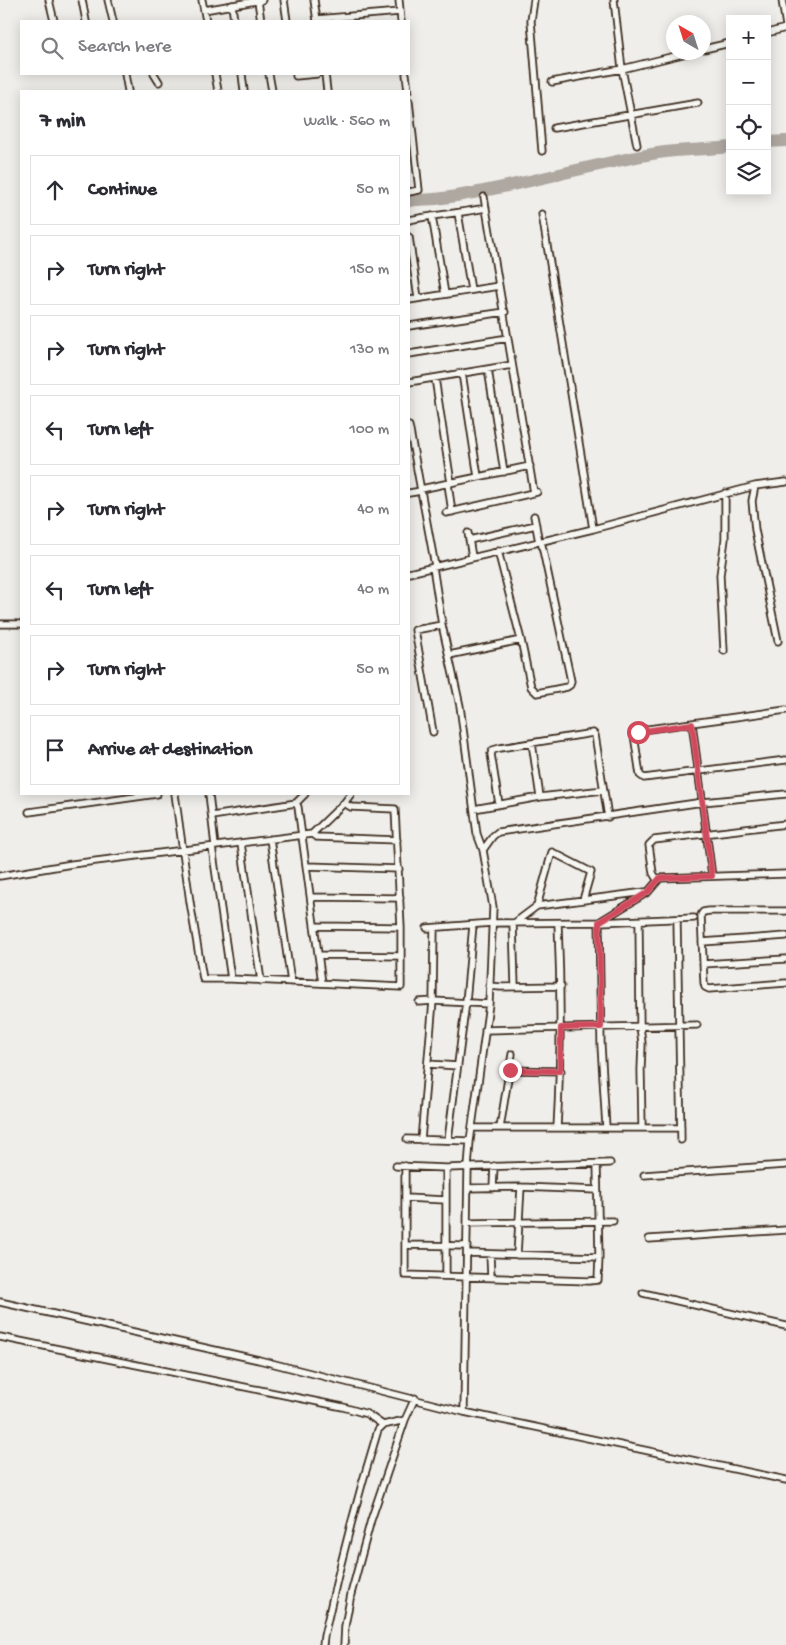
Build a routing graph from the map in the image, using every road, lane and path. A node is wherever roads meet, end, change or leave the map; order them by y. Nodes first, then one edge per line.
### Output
1 (49, 0) edge
2 (82, 0) edge
3 (108, 0) edge
4 (202, 0) edge
5 (260, 0) edge
6 (284, 0) edge
7 (314, 0) edge
8 (399, 0) edge
9 (534, 0) edge
10 (614, 0) edge
11 (782, 0) edge
12 (232, 5) junction
13 (204, 10) junction
14 (400, 12) junction
15 (54, 20) edge
16 (86, 20) edge
17 (113, 20) edge
18 (206, 20) edge
19 (234, 20) edge
20 (261, 20) edge
21 (287, 20) edge
22 (317, 20) edge
23 (401, 20) edge
24 (786, 27) edge
25 (771, 32) edge
26 (726, 44) edge
27 (711, 47) edge
28 (666, 59) edge
29 (622, 70) junction
30 (125, 75) edge
31 (155, 75) edge
32 (215, 75) edge
33 (242, 75) edge
34 (269, 75) edge
35 (325, 75) edge
36 (406, 75) edge
37 (159, 82) dead end
38 (552, 82) dead end
39 (128, 90) edge
40 (218, 90) edge
41 (244, 90) edge
42 (272, 90) edge
43 (327, 90) edge
44 (408, 90) edge
45 (698, 103) dead end
46 (410, 110) edge
47 (631, 115) junction
48 (554, 128) dead end
49 (637, 144) dead end
50 (542, 151) dead end
51 (410, 192) edge
52 (484, 197) dead end
53 (486, 208) junction
54 (458, 213) junction
55 (542, 214) dead end
56 (432, 216) junction
57 (410, 220) edge
58 (410, 244) edge
59 (499, 286) junction
60 (471, 290) junction
61 (445, 294) junction
62 (418, 298) junction
63 (410, 300) edge
64 (504, 312) junction
65 (410, 326) edge
66 (508, 338) junction
67 (410, 354) edge
68 (512, 365) junction
69 (488, 369) junction
70 (462, 373) junction
71 (435, 378) junction
72 (410, 382) edge
73 (410, 437) edge
74 (530, 466) junction
75 (504, 472) junction
76 (478, 477) junction
77 (786, 482) edge
78 (449, 483) junction
79 (755, 486) junction
80 (421, 490) junction
81 (410, 493) edge
82 (724, 493) junction
83 (534, 516) dead end
84 (536, 525) junction
85 (593, 529) junction
86 (468, 533) dead end
87 (469, 540) junction
88 (540, 542) junction
89 (498, 551) junction
90 (472, 557) junction
91 (434, 567) junction
92 (410, 573) edge
93 (0, 624) edge
94 (20, 624) edge
95 (442, 625) junction
96 (521, 640) junction
97 (778, 641) dead end
98 (724, 651) dead end
99 (449, 655) junction
100 (786, 710) edge
101 (692, 724) junction
102 (433, 732) dead end
103 (532, 743) junction
104 (786, 760) edge
105 (699, 772) junction
106 (604, 790) junction
107 (786, 794) edge
108 (150, 795) edge
109 (175, 795) edge
110 (209, 795) edge
111 (304, 795) edge
112 (350, 795) edge
113 (540, 797) junction
114 (703, 802) junction
115 (296, 803) junction
116 (344, 803) junction
117 (499, 804) junction
118 (474, 809) junction
119 (29, 812) dead end
120 (212, 816) junction
121 (608, 817) junction
122 (786, 824) edge
123 (706, 833) junction
124 (312, 834) junction
125 (302, 835) junction
126 (270, 839) junction
127 (397, 840) junction
128 (241, 843) junction
129 (214, 846) junction
130 (184, 850) junction
131 (483, 850) junction
132 (307, 866) junction
133 (399, 869) junction
134 (786, 874) edge
135 (0, 876) edge
136 (712, 876) junction
137 (660, 878) junction
138 (648, 892) junction
139 (311, 897) junction
140 (400, 898) junction
141 (583, 900) junction
142 (537, 906) junction
143 (786, 912) edge
144 (694, 918) dead end
145 (677, 920) junction
146 (639, 921) junction
147 (599, 922) junction
148 (492, 923) junction
149 (558, 923) junction
150 (514, 924) junction
151 (473, 925) junction
152 (314, 926) junction
153 (401, 928) junction
154 (786, 936) edge
155 (702, 942) junction
156 (318, 955) junction
157 (401, 956) junction
158 (786, 959) edge
159 (703, 964) junction
160 (231, 979) junction
161 (261, 981) junction
162 (291, 982) junction
163 (322, 983) junction
164 (786, 983) edge
165 (489, 986) junction
166 (515, 986) junction
167 (561, 986) junction
168 (433, 1000) junction
169 (419, 1002) dead end
170 (466, 1002) junction
171 (489, 1004) junction
172 (697, 1025) dead end
173 (640, 1026) junction
174 (678, 1026) junction
175 (601, 1027) junction
176 (561, 1028) junction
177 (485, 1030) junction
178 (512, 1054) dead end
179 (428, 1064) junction
180 (458, 1066) junction
181 (510, 1070) junction
182 (560, 1071) junction
183 (606, 1127) junction
184 (642, 1127) junction
185 (473, 1128) junction
186 (500, 1128) junction
187 (557, 1128) junction
188 (681, 1128) junction
189 (407, 1139) dead end
190 (421, 1140) junction
191 (448, 1140) junction
192 (681, 1140) dead end
193 (470, 1141) junction
194 (596, 1164) junction
195 (610, 1164) dead end
196 (786, 1165) edge
197 (396, 1166) dead end
198 (405, 1166) junction
199 (494, 1166) junction
200 (446, 1168) junction
201 (468, 1168) junction
202 (644, 1175) dead end
203 (521, 1187) junction
204 (468, 1188) junction
205 (493, 1188) junction
206 (597, 1190) junction
207 (406, 1198) junction
208 (445, 1200) junction
209 (613, 1221) dead end
210 (467, 1222) junction
211 (519, 1222) junction
212 (598, 1222) junction
213 (786, 1230) edge
214 (649, 1239) dead end
215 (405, 1245) junction
216 (447, 1245) junction
217 (467, 1246) junction
218 (467, 1253) junction
219 (490, 1255) junction
220 (518, 1255) junction
221 (599, 1256) junction
222 (446, 1276) junction
223 (466, 1276) junction
224 (492, 1277) junction
225 (643, 1293) dead end
226 (0, 1302) edge
227 (786, 1326) edge
228 (0, 1337) edge
229 (415, 1398) junction
230 (464, 1412) junction
231 (405, 1420) junction
232 (383, 1424) junction
233 (786, 1480) edge
234 (323, 1645) edge
235 (344, 1645) edge

1 - 15 street
2 - 16 street
3 - 17 street
4 - 13 street
5 - 12 street
5 - 20 street
6 - 21 street
7 - 22 street
8 - 14 street
9 - 50 street
10 - 29 street
11 - 24 street
12 - 13 street
12 - 19 street
13 - 18 street
14 - 22 street
14 - 23 street
24 - 25 street
26 - 27 street
28 - 29 street
29 - 38 street
29 - 47 street
30 - 39 street
31 - 37 street
32 - 40 street
33 - 41 street
34 - 42 street
35 - 43 street
36 - 44 street
45 - 47 street
46 - 51 street
47 - 48 street
47 - 49 street
52 - 53 street
53 - 54 street
53 - 59 street
54 - 56 street
54 - 60 street
55 - 85 street
56 - 57 street
56 - 61 street
58 - 62 street
59 - 60 street
59 - 64 street
60 - 61 street
61 - 62 street
62 - 63 street
64 - 65 street
64 - 66 street
66 - 67 street
66 - 68 street
68 - 69 street
68 - 74 street
69 - 70 street
69 - 75 street
70 - 71 street
70 - 76 street
71 - 72 street
71 - 78 street
73 - 80 street
74 - 75 street
74 - 78 street
75 - 76 street
76 - 78 street
77 - 79 street
78 - 80 street
79 - 82 street
79 - 97 street
80 - 81 street
80 - 91 street
82 - 85 street
82 - 98 street
83 - 84 street
84 - 87 street
84 - 88 street
85 - 88 street
86 - 87 street
87 - 90 street
88 - 89 street
88 - 96 street
89 - 90 street
89 - 96 street
90 - 91 street
91 - 92 street
91 - 95 street
93 - 94 street
95 - 99 street
95 - 102 street
96 - 99 street
99 - 118 street
100 - 101 street
101 - 105 street
101 - 105 street
103 - 106 street
103 - 113 street
103 - 117 street
104 - 105 street
105 - 114 street
106 - 113 street
106 - 121 street
107 - 114 street
108 - 119 street
109 - 130 street
110 - 120 street
111 - 115 street
112 - 116 street
113 - 117 street
114 - 121 street
114 - 123 street
115 - 120 street
115 - 125 street
116 - 124 street
116 - 127 street
117 - 118 street
118 - 131 street
120 - 129 street
121 - 131 street
122 - 123 street
123 - 136 street
123 - 137 street
124 - 125 street
124 - 127 street
125 - 126 street
125 - 132 street
126 - 128 street
126 - 162 street
127 - 133 street
128 - 129 street
128 - 161 street
129 - 130 street
129 - 160 street
130 - 135 street
130 - 160 street
131 - 148 street
132 - 133 street
132 - 139 street
133 - 140 street
134 - 136 street
136 - 137 street
137 - 138 street
138 - 141 street
138 - 147 street
139 - 140 street
139 - 152 street
140 - 153 street
141 - 142 street
141 - 142 street
142 - 150 street
143 - 155 street
144 - 145 street
145 - 146 street
145 - 174 street
146 - 147 street
146 - 173 street
147 - 149 street
147 - 175 street
148 - 150 street
148 - 151 street
148 - 165 street
149 - 150 street
149 - 167 street
150 - 166 street
151 - 168 street
151 - 170 street
152 - 153 street
152 - 156 street
153 - 157 street
154 - 155 street
155 - 159 street
156 - 157 street
156 - 163 street
157 - 163 street
158 - 159 street
159 - 164 street
160 - 161 street
161 - 162 street
162 - 163 street
165 - 166 street
165 - 171 street
166 - 167 street
167 - 176 street
168 - 169 street
168 - 170 street
168 - 179 street
170 - 171 street
170 - 180 street
171 - 177 street
172 - 174 street
173 - 174 street
173 - 175 street
173 - 184 street
174 - 188 street
175 - 176 street
175 - 183 street
176 - 177 street
176 - 182 street
177 - 185 street
178 - 181 street
179 - 180 street
179 - 190 street
180 - 191 street
181 - 182 street
181 - 186 street
182 - 187 street
183 - 184 street
183 - 187 street
184 - 188 street
185 - 186 street
185 - 193 street
186 - 187 street
188 - 192 street
189 - 190 street
190 - 191 street
191 - 193 street
193 - 201 street
194 - 195 street
194 - 199 street
194 - 206 street
196 - 202 street
197 - 198 street
198 - 200 street
198 - 207 street
199 - 201 street
199 - 205 street
200 - 201 street
200 - 208 street
201 - 204 street
203 - 205 street
203 - 206 street
203 - 211 street
204 - 205 street
204 - 210 street
206 - 212 street
207 - 208 street
207 - 215 street
208 - 216 street
209 - 212 street
210 - 211 street
210 - 217 street
211 - 212 street
211 - 220 street
212 - 221 street
213 - 214 street
215 - 216 street
215 - 222 street
216 - 217 street
216 - 222 street
217 - 218 street
218 - 219 street
218 - 223 street
219 - 220 street
219 - 224 street
220 - 221 street
221 - 224 street
222 - 223 street
223 - 224 street
223 - 230 street
225 - 227 street
226 - 229 street
228 - 232 street
229 - 230 street
229 - 231 street
230 - 233 street
231 - 232 street
231 - 235 street
232 - 234 street

